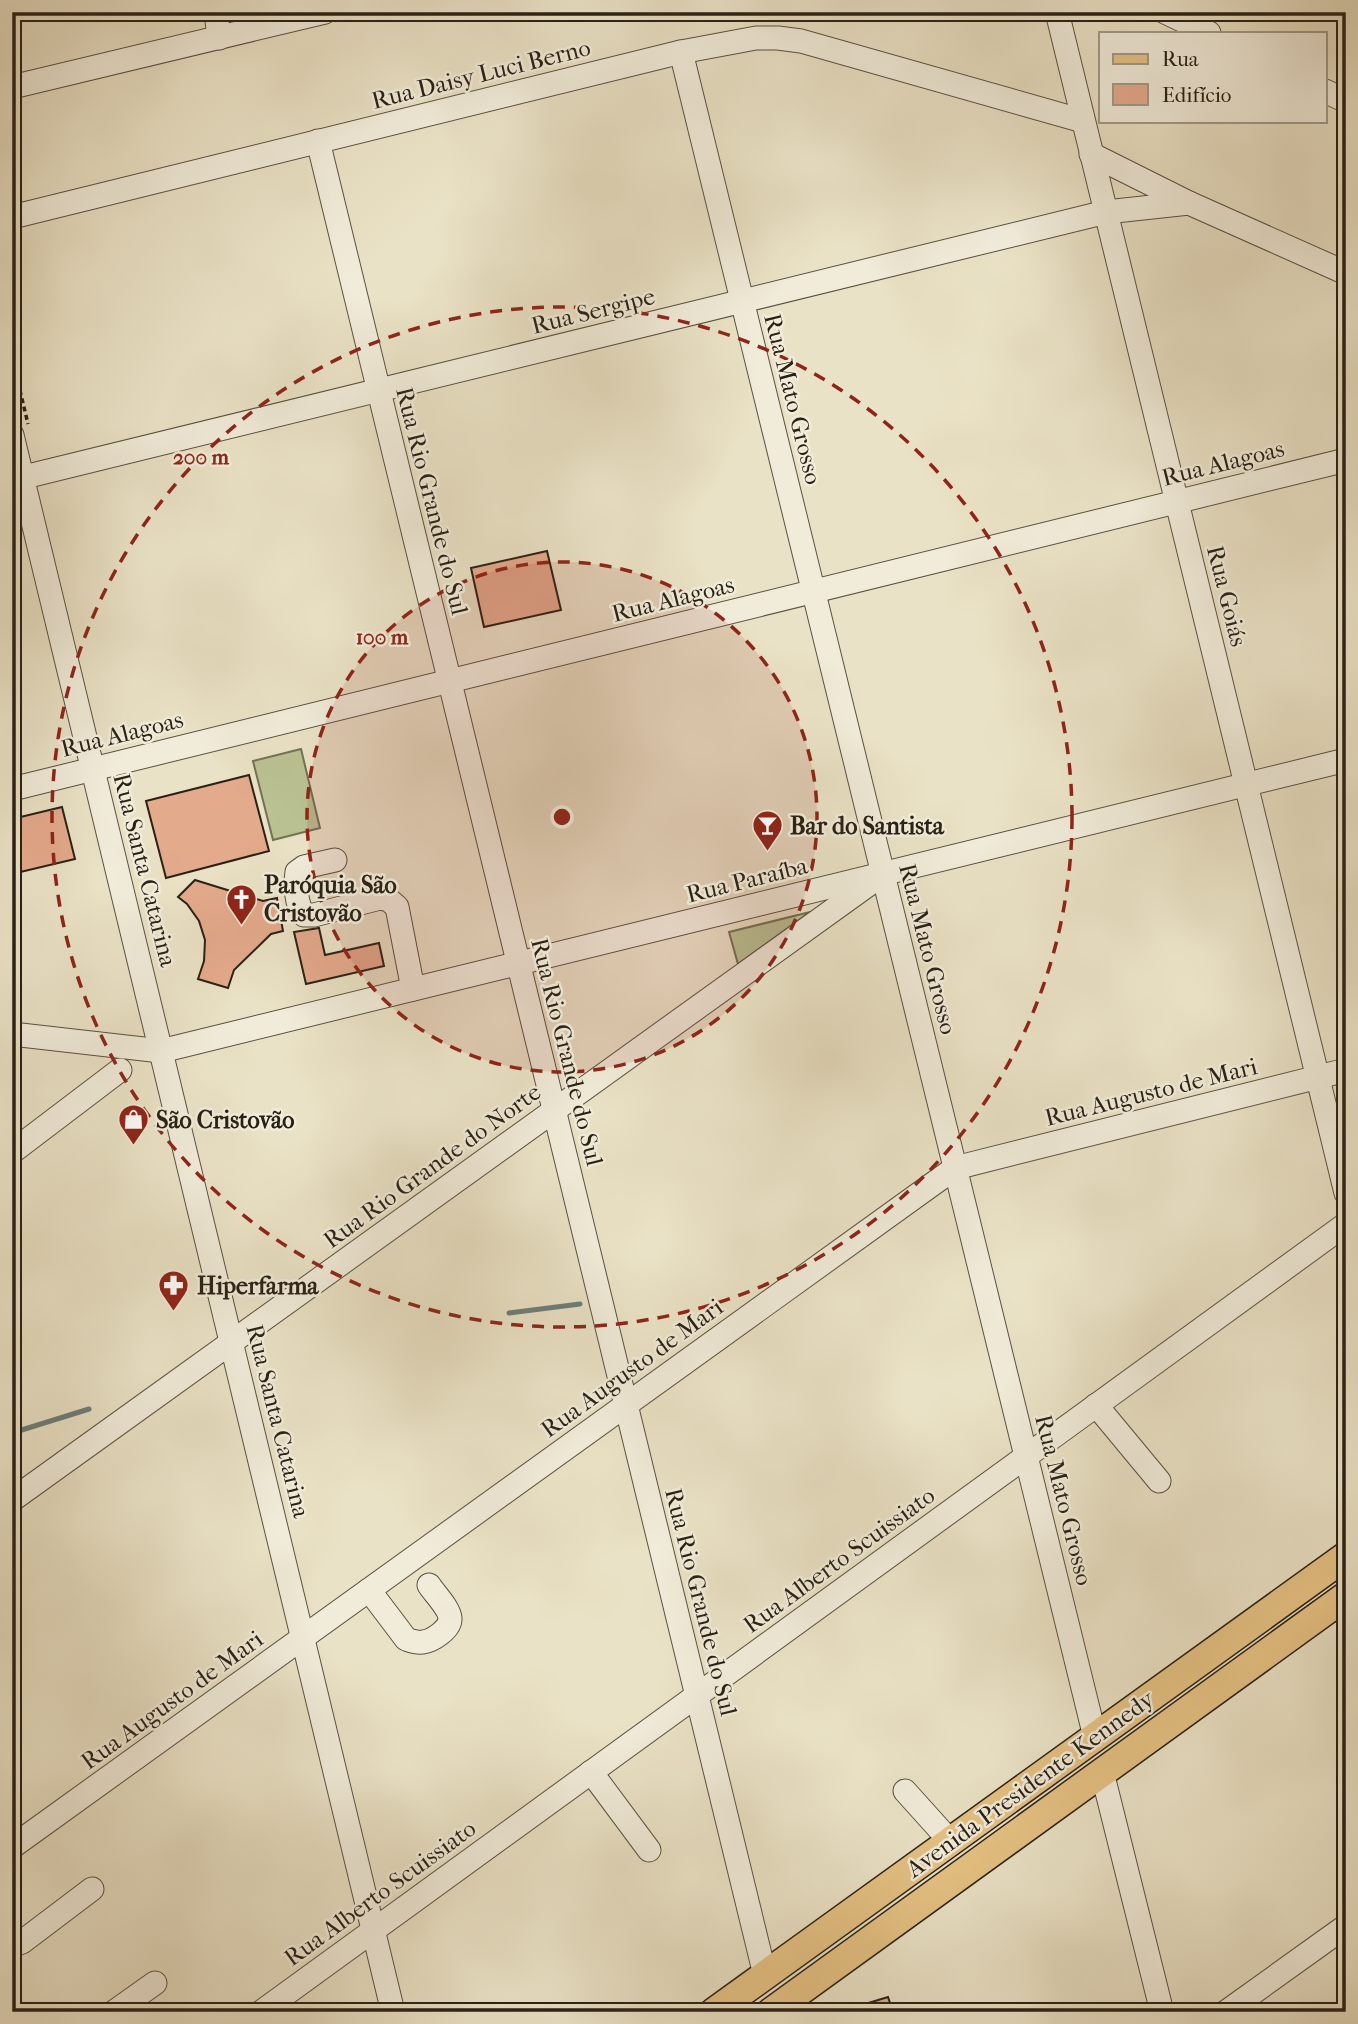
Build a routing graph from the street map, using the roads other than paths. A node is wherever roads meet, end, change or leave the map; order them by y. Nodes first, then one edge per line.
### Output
1 (216, 12) edge
2 (326, 12) edge
3 (1057, 12) edge
4 (1165, 12) edge
5 (1207, 32) edge
6 (219, 38) junction
7 (681, 52) junction
8 (12, 87) edge
9 (1326, 91) edge
10 (1346, 101) edge
11 (1083, 121) junction
12 (318, 141) junction
13 (1091, 154) junction
14 (1189, 203) junction
15 (1106, 212) junction
16 (12, 217) edge
17 (1346, 273) edge
18 (742, 301) junction
19 (378, 390) junction
20 (12, 435) edge
21 (1346, 460) edge
22 (18, 479) edge
23 (1177, 502) junction
24 (814, 591) junction
25 (449, 681) junction
26 (1346, 760) edge
27 (93, 769) junction
28 (1246, 785) junction
29 (12, 789) edge
30 (335, 860) dead end
31 (883, 874) junction
32 (518, 964) junction
33 (413, 989) junction
34 (12, 1034) edge
35 (161, 1051) junction
36 (120, 1070) dead end
37 (1346, 1070) edge
38 (1317, 1077) junction
39 (555, 1110) junction
40 (12, 1152) edge
41 (955, 1168) junction
42 (1346, 1193) edge
43 (1346, 1224) edge
44 (232, 1342) junction
45 (626, 1405) junction
46 (1096, 1405) junction
47 (1026, 1456) junction
48 (1159, 1481) dead end
49 (12, 1500) edge
50 (1346, 1556) edge
51 (429, 1585) dead end
52 (369, 1590) junction
53 (1346, 1596) edge
54 (1258, 1619) junction
55 (303, 1637) junction
56 (1267, 1653) junction
57 (697, 1696) junction
58 (1095, 1737) junction
59 (591, 1772) junction
60 (1102, 1772) junction
61 (905, 1791) dead end
62 (950, 1842) junction
63 (12, 1847) edge
64 (649, 1850) dead end
65 (92, 1889) dead end
66 (1346, 1926) edge
67 (373, 1930) junction
68 (12, 1946) edge
69 (765, 1975) junction
70 (155, 1983) dead end
71 (773, 2011) edge
72 (114, 2012) edge
73 (261, 2012) edge
74 (393, 2012) edge
75 (714, 2012) edge
76 (1162, 2012) edge
77 (1226, 2012) edge

1 - 6 street
2 - 6 street
3 - 11 street, Rua Goiás
4 - 5 street
6 - 8 street
7 - 11 street, Rua Daisy Luci Berno
7 - 12 street, Rua Daisy Luci Berno
7 - 18 street, Rua Mato Grosso
9 - 10 street
11 - 13 street, Rua Goiás
12 - 16 street, Rua Daisy Luci Berno
12 - 19 street, Rua Rio Grande do Sul
13 - 14 street
13 - 15 street, Rua Goiás
14 - 15 street, Rua Sergipe
14 - 17 street
15 - 18 street, Rua Sergipe
15 - 23 street, Rua Goiás
18 - 19 street, Rua Sergipe
18 - 24 street, Rua Mato Grosso
19 - 22 street, Rua Sergipe
19 - 25 street, Rua Rio Grande do Sul
20 - 22 street, Rua Santa Catarina
21 - 23 street, Rua Alagoas
22 - 27 street, Rua Santa Catarina
23 - 24 street, Rua Alagoas
23 - 28 street, Rua Goiás
24 - 25 street, Rua Alagoas
24 - 31 street, Rua Mato Grosso
25 - 27 street, Rua Alagoas
25 - 32 street, Rua Rio Grande do Sul
26 - 28 street, Rua Paraíba
27 - 29 street, Rua Alagoas
27 - 35 street, Rua Santa Catarina
28 - 31 street, Rua Paraíba
28 - 38 street, Rua Goiás
30 - 33 street
31 - 32 street, Rua Paraíba
31 - 39 street, Rua Rio Grande do Norte
31 - 41 street, Rua Mato Grosso
32 - 33 street, Rua Paraíba
32 - 39 street, Rua Rio Grande do Sul
33 - 35 street, Rua Paraíba
34 - 35 street
35 - 44 street, Rua Santa Catarina
36 - 40 street
37 - 38 street, Rua Augusto de Mari
38 - 41 street, Rua Augusto de Mari
38 - 42 street, Rua Goiás
39 - 44 street, Rua Rio Grande do Norte
39 - 45 street, Rua Rio Grande do Sul
41 - 45 street, Rua Augusto de Mari
41 - 47 street, Rua Mato Grosso
43 - 46 street, Rua Alberto Scuissiato
44 - 49 street, Rua Rio Grande do Norte
44 - 55 street, Rua Santa Catarina
45 - 52 street, Rua Augusto de Mari
45 - 57 street, Rua Rio Grande do Sul
46 - 47 street, Rua Alberto Scuissiato
46 - 48 street
47 - 57 street, Rua Alberto Scuissiato
47 - 58 street, Rua Mato Grosso
50 - 54 main road, Avenida Presidente Kennedy
51 - 52 street
52 - 55 street, Rua Augusto de Mari
53 - 56 main road, Avenida Presidente Kennedy
54 - 56 main road
54 - 58 main road, Avenida Presidente Kennedy
55 - 63 street, Rua Augusto de Mari
55 - 67 street, Rua Santa Catarina
56 - 60 main road, Avenida Presidente Kennedy
57 - 59 street, Rua Alberto Scuissiato
57 - 69 street, Rua Rio Grande do Sul
58 - 62 main road, Avenida Presidente Kennedy
59 - 64 street
59 - 67 street, Rua Alberto Scuissiato
60 - 71 main road, Avenida Presidente Kennedy
60 - 76 street
61 - 62 street
62 - 69 main road, Avenida Presidente Kennedy
65 - 68 street
66 - 77 street
67 - 73 street, Rua Alberto Scuissiato
67 - 74 street, Rua Santa Catarina
69 - 75 main road, Avenida Presidente Kennedy
70 - 72 street

